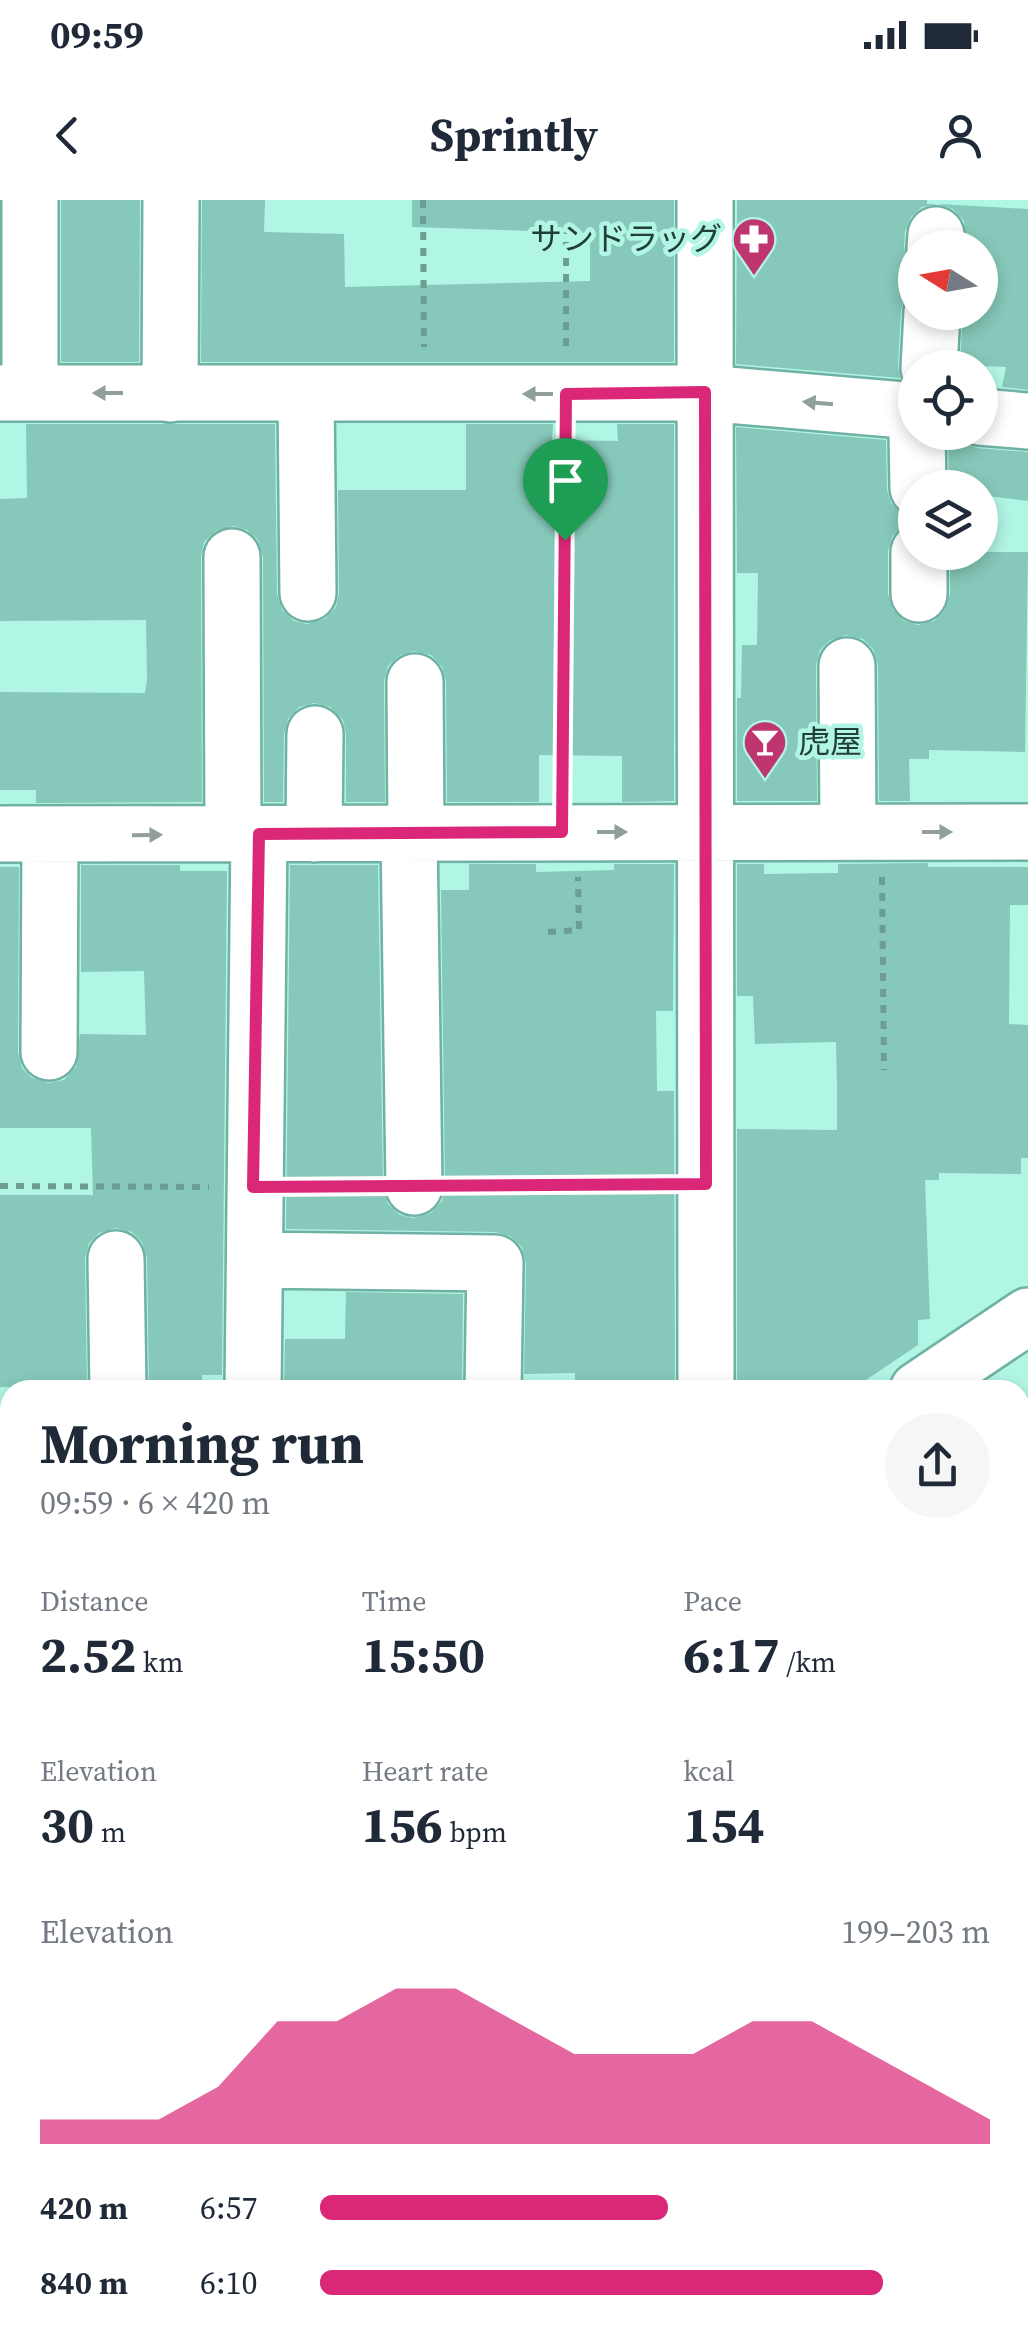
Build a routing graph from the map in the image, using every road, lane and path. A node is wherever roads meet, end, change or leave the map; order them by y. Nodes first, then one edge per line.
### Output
1 (30, 200) edge
2 (172, 200) edge
3 (422, 200) edge
4 (705, 200) edge
5 (566, 232) dead end
6 (705, 392) junction
7 (15, 393) edge
8 (306, 393) junction
9 (424, 393) junction
10 (170, 394) junction
11 (566, 394) junction
12 (898, 409) edge
13 (998, 418) edge
14 (1028, 421) edge
15 (232, 556) dead end
16 (308, 593) dead end
17 (846, 666) dead end
18 (415, 682) dead end
19 (315, 734) dead end
20 (707, 831) junction
21 (569, 832) junction
22 (865, 832) junction
23 (1028, 832) edge
24 (246, 834) junction
25 (314, 834) junction
26 (413, 834) junction
27 (25, 835) edge
28 (548, 932) dead end
29 (49, 1052) dead end
30 (884, 1070) dead end
31 (706, 1184) junction
32 (0, 1186) edge
33 (253, 1187) junction
34 (414, 1187) junction
35 (116, 1258) dead end
36 (255, 1260) junction
37 (1015, 1335) edge
38 (118, 1380) edge
39 (253, 1380) edge
40 (493, 1380) edge
41 (706, 1380) edge
42 (936, 1380) edge

1 - 7 street
2 - 10 street
3 - 9 path
4 - 6 street
5 - 11 path
6 - 11 street
12 -> 6 street
6 - 20 street
10 -> 7 street
8 - 9 street
8 - 10 street
8 - 16 street
11 -> 9 street
11 - 21 path
13 - 14 street
15 - 24 street
17 - 22 street
18 - 26 street
19 - 25 street
21 -> 20 street
20 - 22 street
20 - 31 street
21 - 26 street
21 - 28 path
22 -> 23 street
22 - 30 path
24 - 25 street
27 -> 24 street
24 - 33 street
25 - 26 street
26 - 34 street
27 - 29 street
31 - 34 path
31 - 41 street
32 - 33 path
33 - 34 path
33 - 36 street
35 - 38 street
36 - 39 street
36 - 40 street
37 - 42 street

